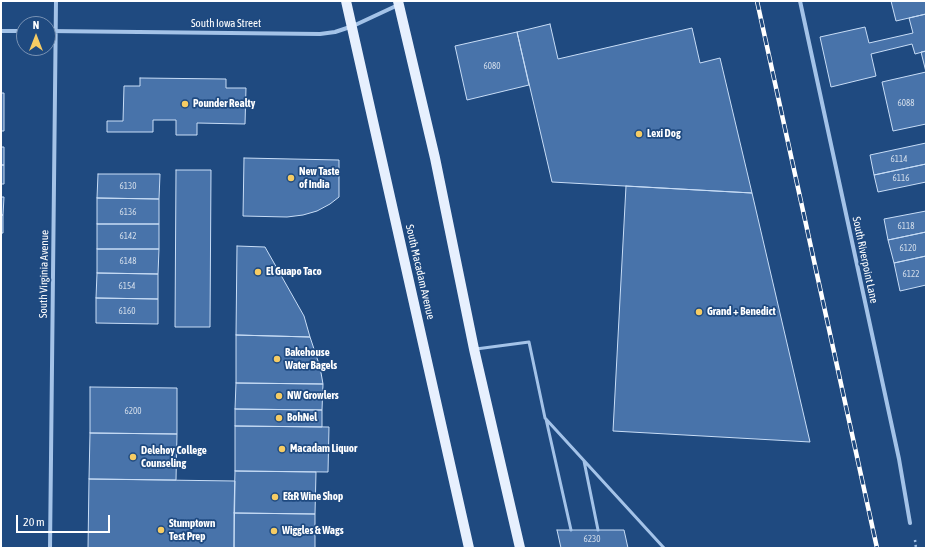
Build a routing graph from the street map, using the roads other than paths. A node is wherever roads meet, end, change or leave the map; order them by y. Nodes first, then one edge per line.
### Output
1 (56, 1) edge
2 (346, 1) edge
3 (800, 1) edge
4 (398, 3) edge
5 (56, 16) edge
6 (353, 26) junction
7 (1, 31) edge
8 (16, 31) edge
9 (56, 32) edge
10 (55, 56) edge
11 (474, 349) junction
12 (546, 418) junction
13 (584, 459) junction
14 (910, 523) dead end
15 (570, 530) dead end
16 (598, 530) dead end
17 (50, 548) edge
18 (470, 548) edge
19 (520, 548) edge
20 (664, 548) edge

1 - 5 street, South Virginia Avenue
2 - 6 main road, South Macadam Avenue
3 - 14 street, South Riverpoint Lane
4 - 6 street, South Iowa Street
4 - 11 main road
6 - 9 street, South Iowa Street
6 - 18 main road, South Macadam Avenue
7 - 8 street
10 - 17 street, South Virginia Avenue
11 - 12 lane
11 - 19 main road
12 - 13 lane
12 - 15 lane
13 - 16 lane
13 - 20 lane

